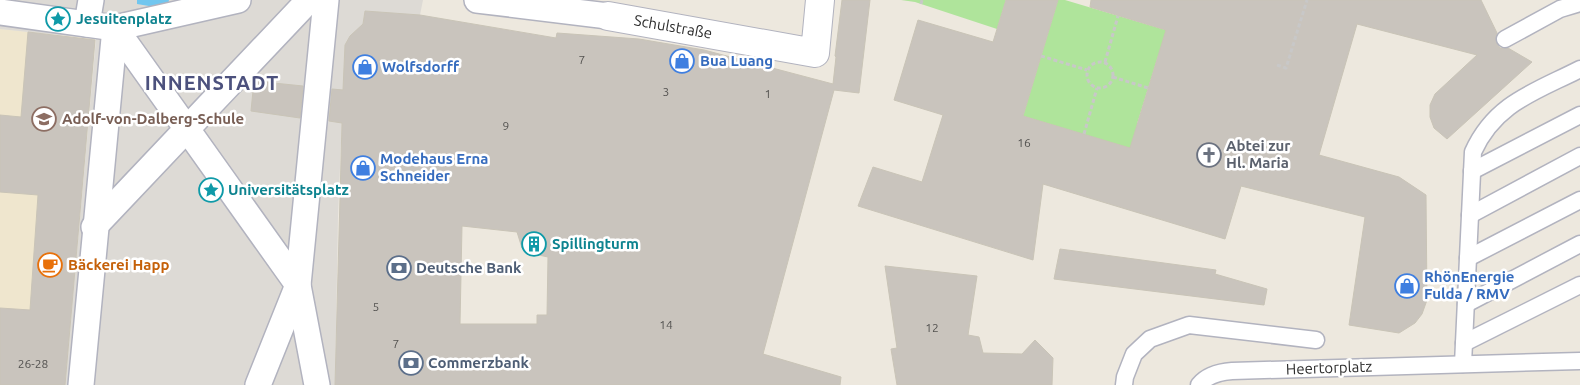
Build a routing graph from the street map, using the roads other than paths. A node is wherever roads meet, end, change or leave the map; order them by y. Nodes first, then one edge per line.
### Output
1 (238, 0) edge
2 (309, 0) edge
3 (326, 0) edge
4 (476, 0) edge
5 (820, 0) edge
6 (1580, 3) edge
7 (15, 9) edge
8 (89, 12) edge
9 (608, 16) joint
10 (115, 28) junction
11 (1505, 39) dead end
12 (1580, 69) edge
13 (1580, 115) edge
14 (187, 129) junction
15 (1580, 156) edge
16 (1472, 171) junction
17 (1580, 200) edge
18 (1470, 215) junction
19 (94, 227) junction
20 (1580, 244) edge
21 (1468, 258) junction
22 (298, 285) junction
23 (1580, 285) edge
24 (1466, 304) junction
25 (1316, 340) dead end
26 (1464, 343) junction
27 (1580, 361) edge
28 (1463, 364) junction
29 (81, 385) edge
30 (258, 385) edge
31 (317, 385) edge
32 (1124, 385) edge
33 (1199, 385) edge

1 - 10 street
2 - 14 street
3 - 22 street
4 - 9 street, Schulstraße
5 - 9 street, Schulstraße
6 - 11 lane
7 - 8 street
8 - 10 street
10 - 14 street
10 - 19 street
12 - 16 lane
13 - 16 lane
14 - 19 street
14 - 22 street
15 - 18 lane
16 - 18 lane
17 - 21 lane
18 - 21 lane
19 - 29 street
20 - 24 lane
21 - 24 lane
22 - 30 street
22 - 31 street
23 - 26 lane
24 - 26 lane
25 - 32 lane
26 - 28 lane
27 - 28 lane, Heertorplatz
28 - 33 lane, Heertorplatz

